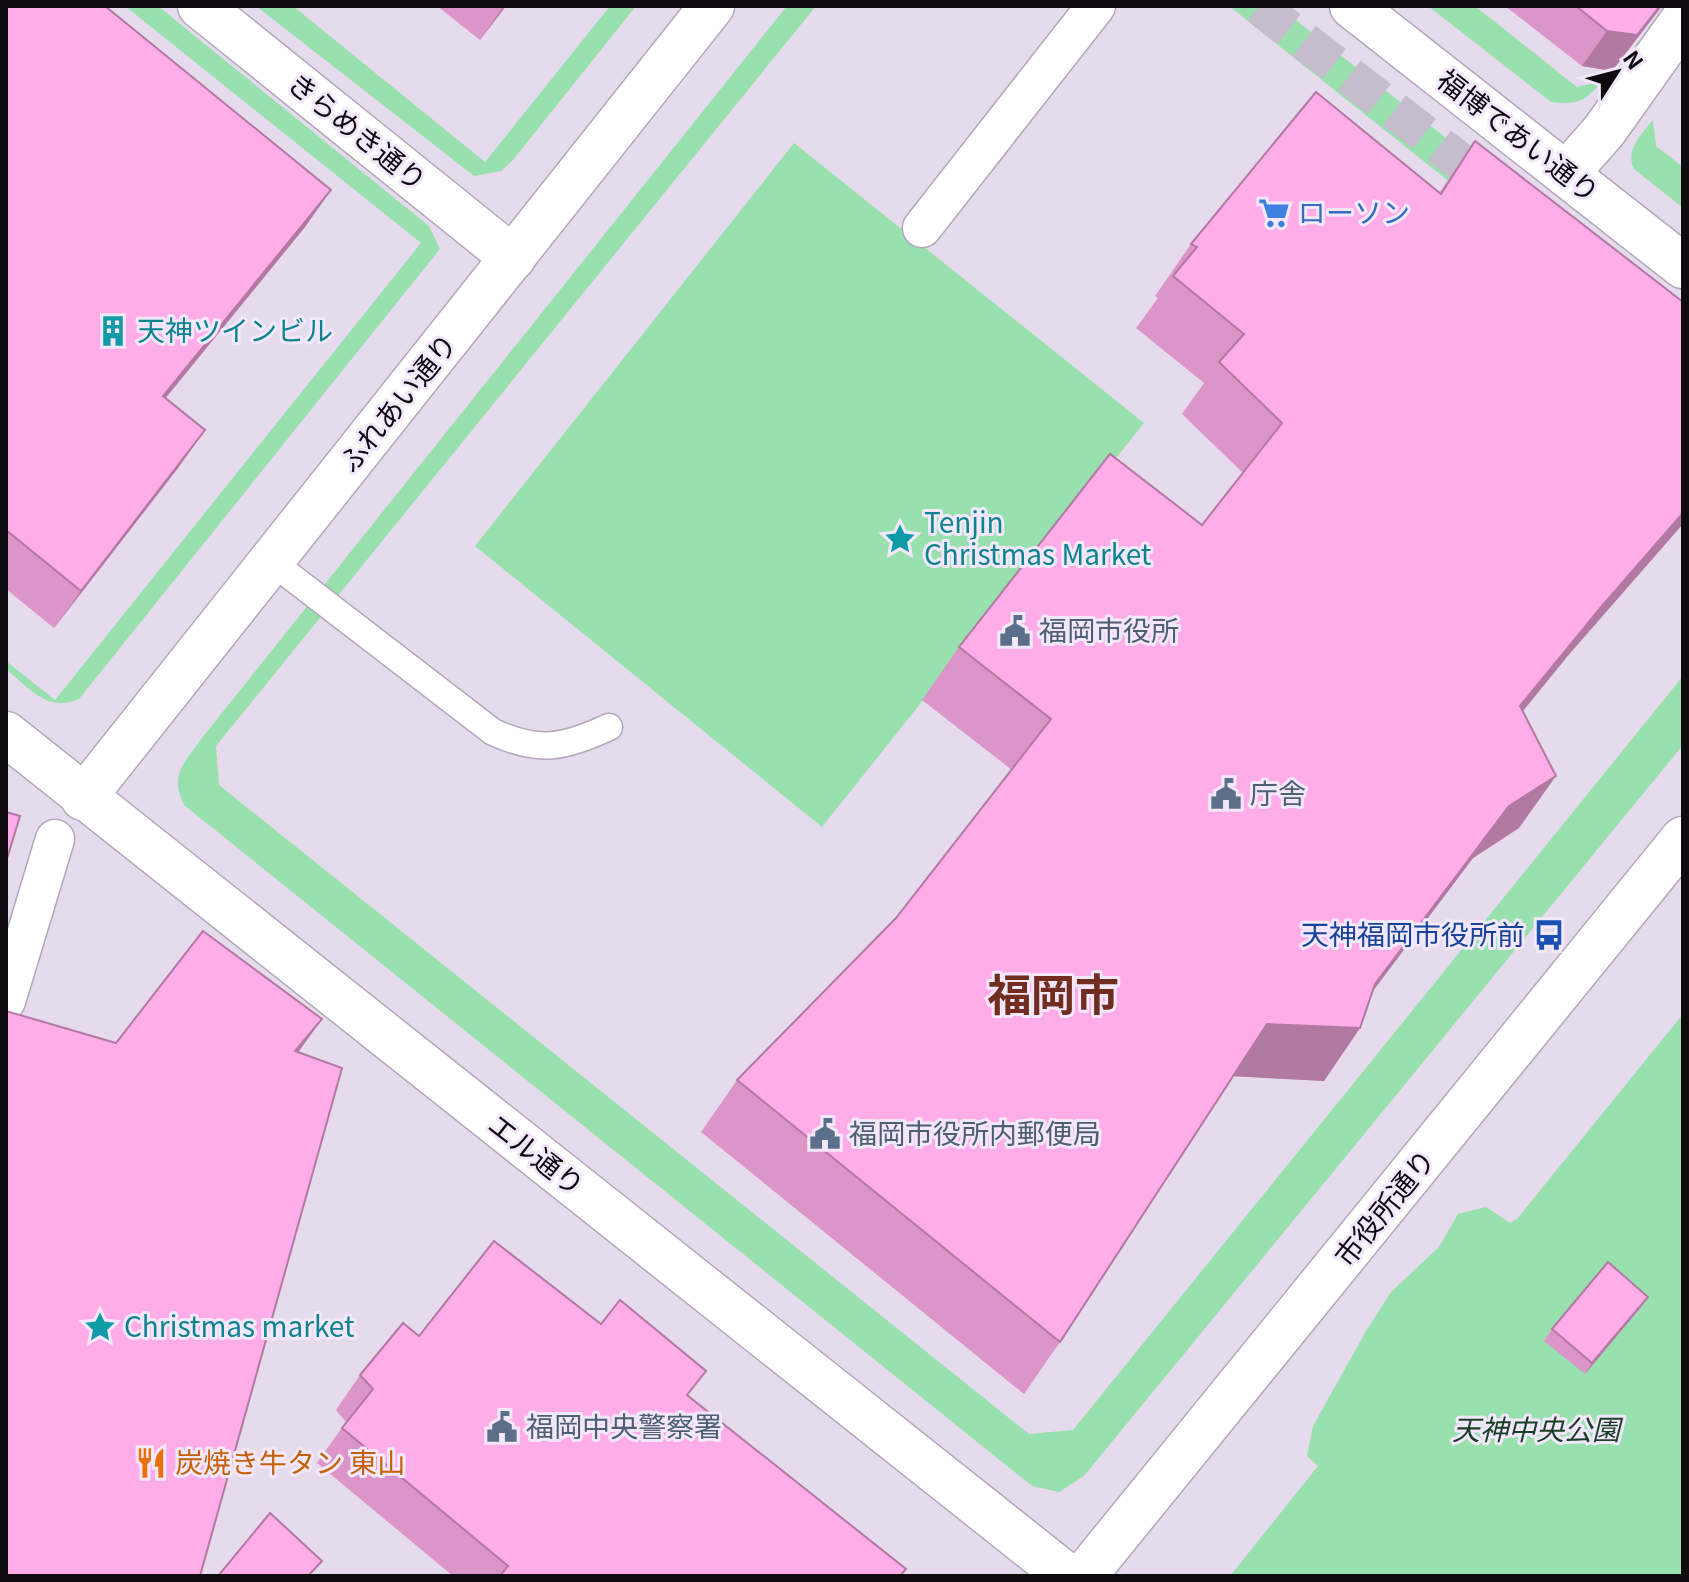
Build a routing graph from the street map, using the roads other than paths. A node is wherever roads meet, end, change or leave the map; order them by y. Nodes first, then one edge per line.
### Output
1 (200, 6) edge
2 (712, 6) edge
3 (1096, 6) edge
4 (1352, 6) edge
5 (1683, 20) edge
6 (1566, 174) junction
7 (922, 228) dead end
8 (513, 258) junction
9 (1683, 266) edge
10 (272, 562) junction
11 (609, 727) dead end
12 (6, 734) edge
13 (83, 798) junction
14 (55, 839) dead end
15 (1683, 839) edge
16 (6, 1001) edge
17 (1067, 1576) edge
18 (1084, 1576) edge

1 - 8 street, きらめき通り
2 - 8 street, ふれあい通り
3 - 7 street
4 - 6 street, 福博であい通り
5 - 6 street
6 - 9 street, 福博であい通り
8 - 10 street, ふれあい通り
10 - 11 lane
10 - 13 street, ふれあい通り
12 - 13 street, エル通り
13 - 17 street, エル通り
14 - 16 street
15 - 18 street, 市役所通り

